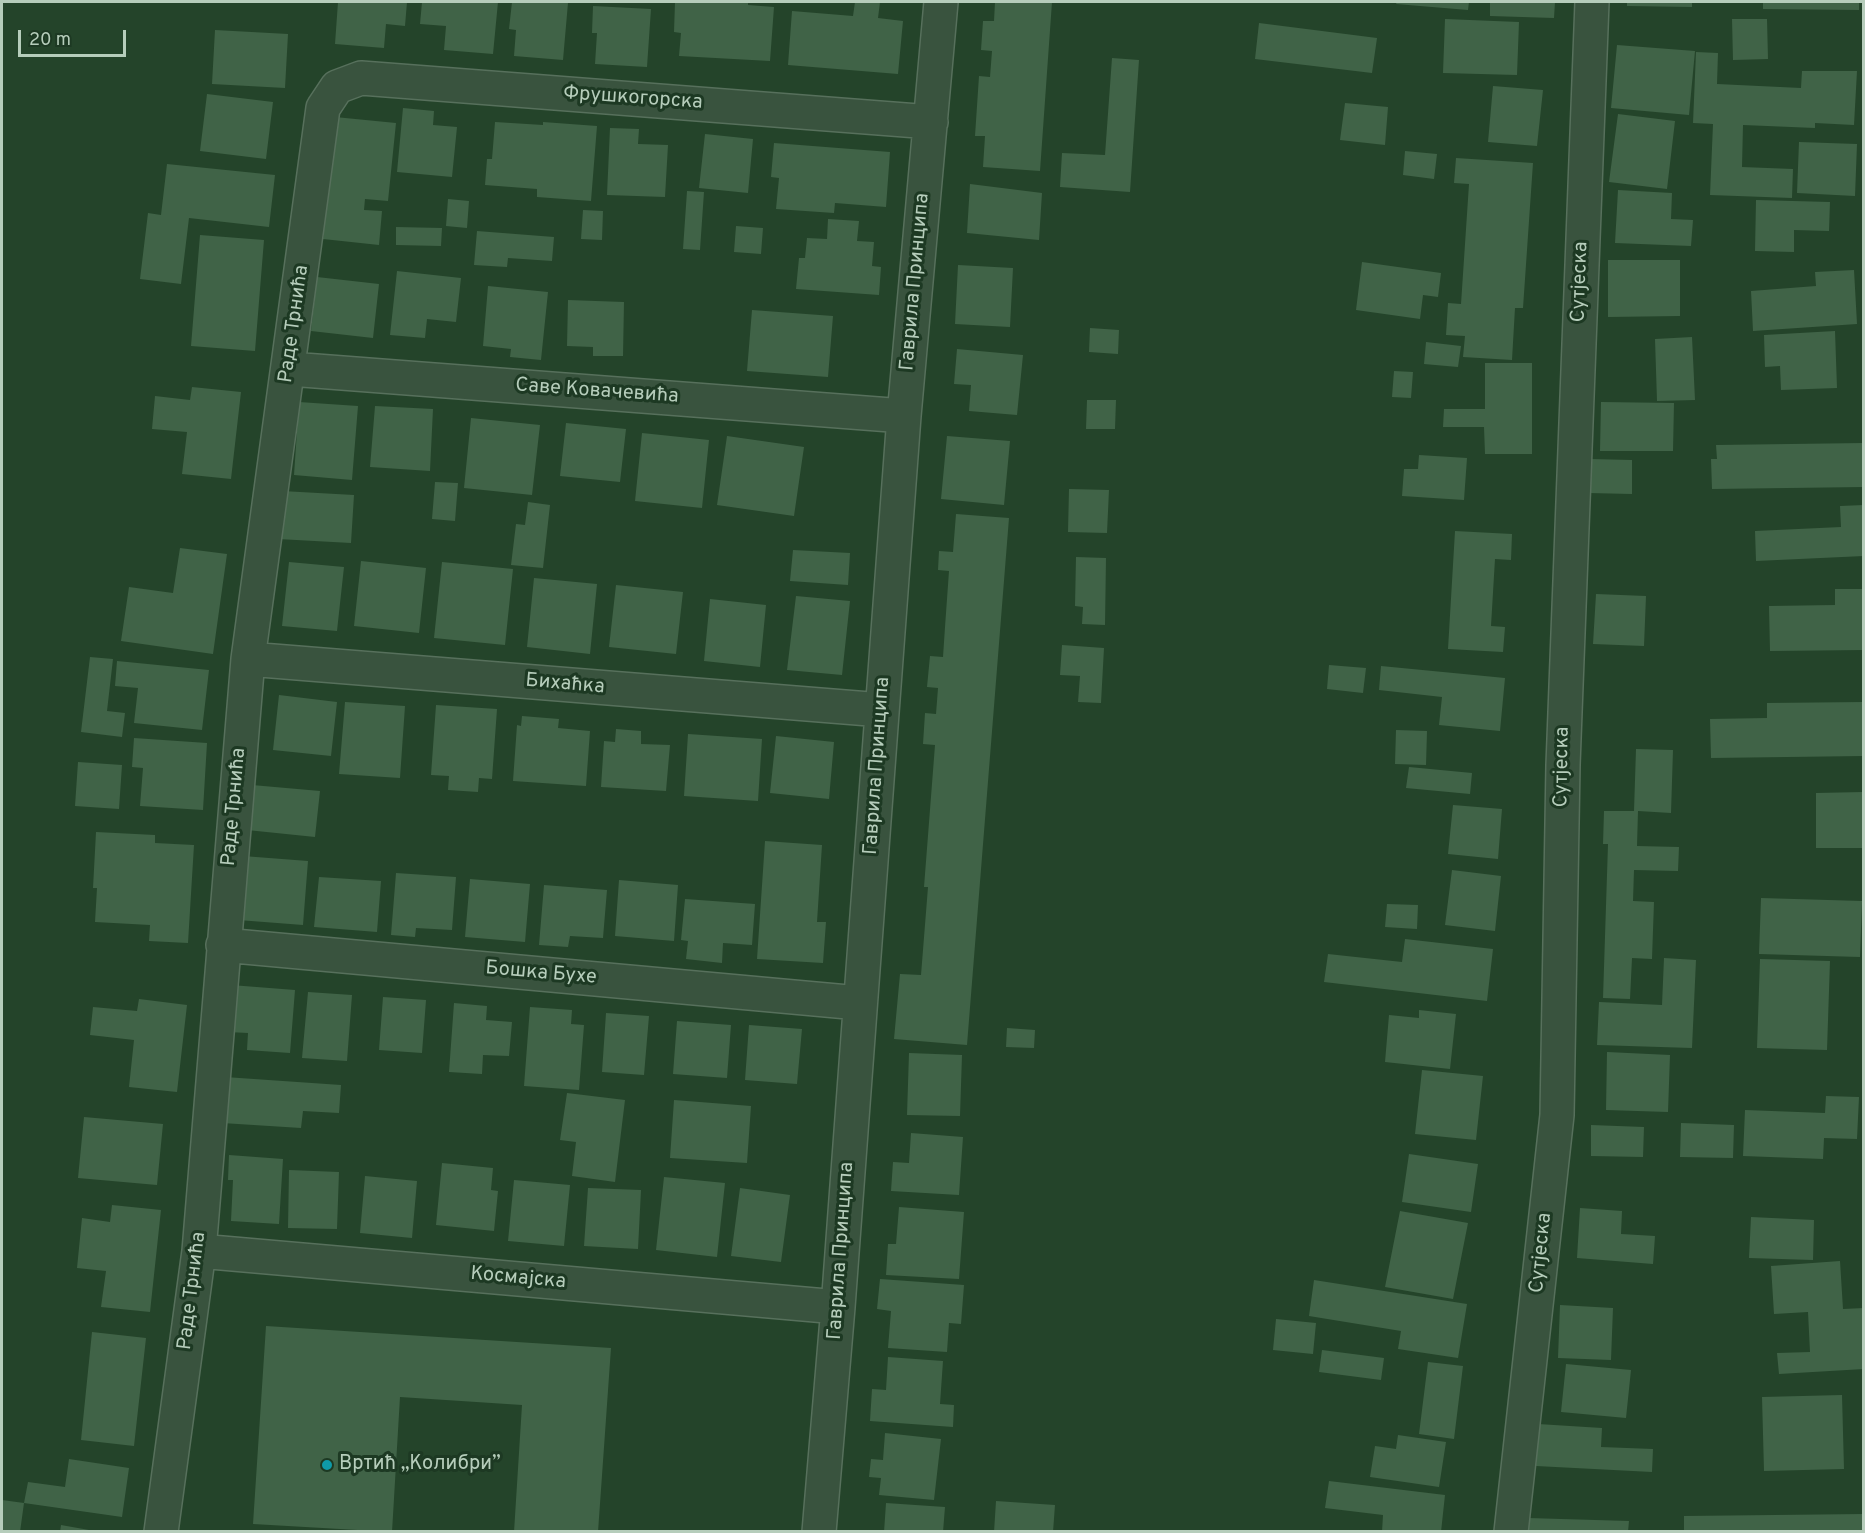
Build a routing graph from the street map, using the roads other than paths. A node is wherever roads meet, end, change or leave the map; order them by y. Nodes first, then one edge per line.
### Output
1 (941, 2) edge
2 (1592, 2) edge
3 (337, 87) joint
4 (931, 122) junction
5 (290, 369) junction
6 (904, 416) junction
7 (248, 659) junction
8 (882, 710) junction
9 (224, 945) junction
10 (859, 1003) junction
11 (199, 1251) junction
12 (838, 1307) junction
13 (161, 1532) edge
14 (819, 1532) edge
15 (1511, 1532) edge

1 - 4 street, Гаврила Принципа
2 - 15 street, Сутјеска
3 - 4 street, Фрушкогорска
3 - 5 street, Раде Трнића
4 - 6 street, Гаврила Принципа
5 - 6 street, Саве Ковачевића
5 - 7 street, Раде Трнића
6 - 8 street, Гаврила Принципа
7 - 8 street, Бихаћка
7 - 9 street, Раде Трнића
8 - 10 street, Гаврила Принципа
9 - 10 street, Бошка Бухе
9 - 11 street, Раде Трнића
10 - 12 street, Гаврила Принципа
11 - 12 street, Космајска
11 - 13 street, Раде Трнића
12 - 14 street, Гаврила Принципа

